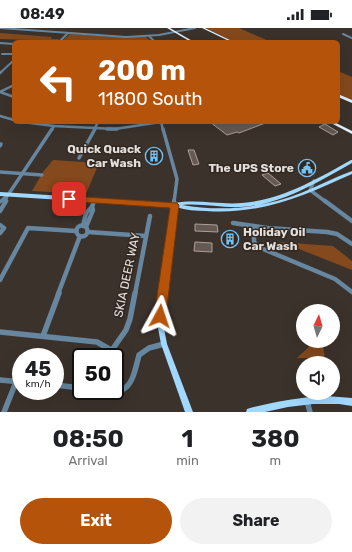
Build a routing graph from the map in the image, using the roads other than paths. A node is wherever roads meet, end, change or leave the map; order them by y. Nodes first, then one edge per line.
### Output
1 (0, 28) edge
2 (26, 28) edge
3 (168, 28) edge
4 (183, 28) edge
5 (195, 28) edge
6 (203, 28) edge
7 (69, 31) junction
8 (174, 31) junction
9 (67, 33) junction
10 (343, 34) dead end
11 (149, 36) junction
12 (352, 38) edge
13 (61, 40) edge
14 (154, 40) edge
15 (190, 40) edge
16 (229, 40) edge
17 (0, 43) edge
18 (12, 44) edge
19 (2, 54) dead end
20 (12, 54) edge
21 (12, 62) edge
22 (0, 68) edge
23 (6, 68) junction
24 (0, 73) edge
25 (12, 86) edge
26 (0, 92) edge
27 (12, 96) edge
28 (340, 96) edge
29 (352, 102) edge
30 (0, 116) edge
31 (12, 119) edge
32 (38, 124) edge
33 (97, 124) edge
34 (150, 124) edge
35 (162, 124) edge
36 (335, 124) edge
37 (54, 126) junction
38 (94, 128) junction
39 (352, 133) edge
40 (79, 158) dead end
41 (352, 161) edge
42 (0, 172) edge
43 (352, 172) edge
44 (21, 174) junction
45 (42, 175) dead end
46 (314, 181) junction
47 (305, 186) junction
48 (310, 190) junction
49 (0, 194) edge
50 (8, 195) junction
51 (94, 200) junction
52 (289, 200) junction
53 (0, 202) edge
54 (174, 205) junction
55 (0, 211) edge
56 (150, 216) dead end
57 (352, 220) edge
58 (233, 223) dead end
59 (0, 225) edge
60 (84, 226) junction
61 (254, 227) junction
62 (76, 231) junction
63 (88, 232) junction
64 (0, 233) edge
65 (80, 236) junction
66 (146, 236) junction
67 (352, 244) edge
68 (0, 280) edge
69 (352, 292) edge
70 (0, 332) edge
71 (43, 336) junction
72 (164, 344) junction
73 (108, 348) edge
74 (112, 348) edge
75 (0, 380) edge
76 (12, 381) edge
77 (124, 390) edge
78 (12, 396) edge
79 (307, 401) junction
80 (352, 402) edge
81 (4, 412) edge
82 (189, 412) edge
83 (250, 412) edge
84 (310, 412) edge

1 - 9 street
2 - 7 street
3 - 8 highway
4 - 8 street
5 - 8 street
6 - 16 highway
7 - 8 street
7 - 9 street
8 - 11 street
8 - 15 highway
9 - 11 street
9 - 13 street
10 - 12 street
11 - 14 street
17 - 18 street
19 - 20 street
21 - 23 street
22 - 23 street
23 - 24 street
25 - 26 street
26 - 27 street
28 - 29 highway
30 - 31 street
32 - 37 street
33 - 38 street
34 - 38 street
35 - 54 street
36 - 39 highway
37 - 38 street
37 - 44 street
38 - 40 street
41 - 46 main road
42 - 44 street
43 - 48 main road
44 - 45 street
44 - 50 street
46 - 47 main road
46 - 48 street
47 - 52 main road
47 - 54 main road
48 - 52 main road
48 - 57 street
49 - 50 main road
50 - 51 main road
50 - 53 street
50 - 55 street
51 - 54 main road
51 - 60 street
52 - 54 main road
54 - 72 main road
56 - 66 street, SKIA DEER WAY
58 - 61 street
59 - 64 street
60 - 62 street
60 - 63 street
61 - 67 street
61 - 69 street
62 - 65 street
62 - 68 street
63 - 65 street
63 - 66 street
65 - 71 street
66 - 74 street, SKIA DEER WAY
70 - 71 street
71 - 73 street
72 - 77 street
72 - 82 main road
75 - 76 street
78 - 81 street
79 - 80 main road
79 - 83 main road
79 - 84 street

